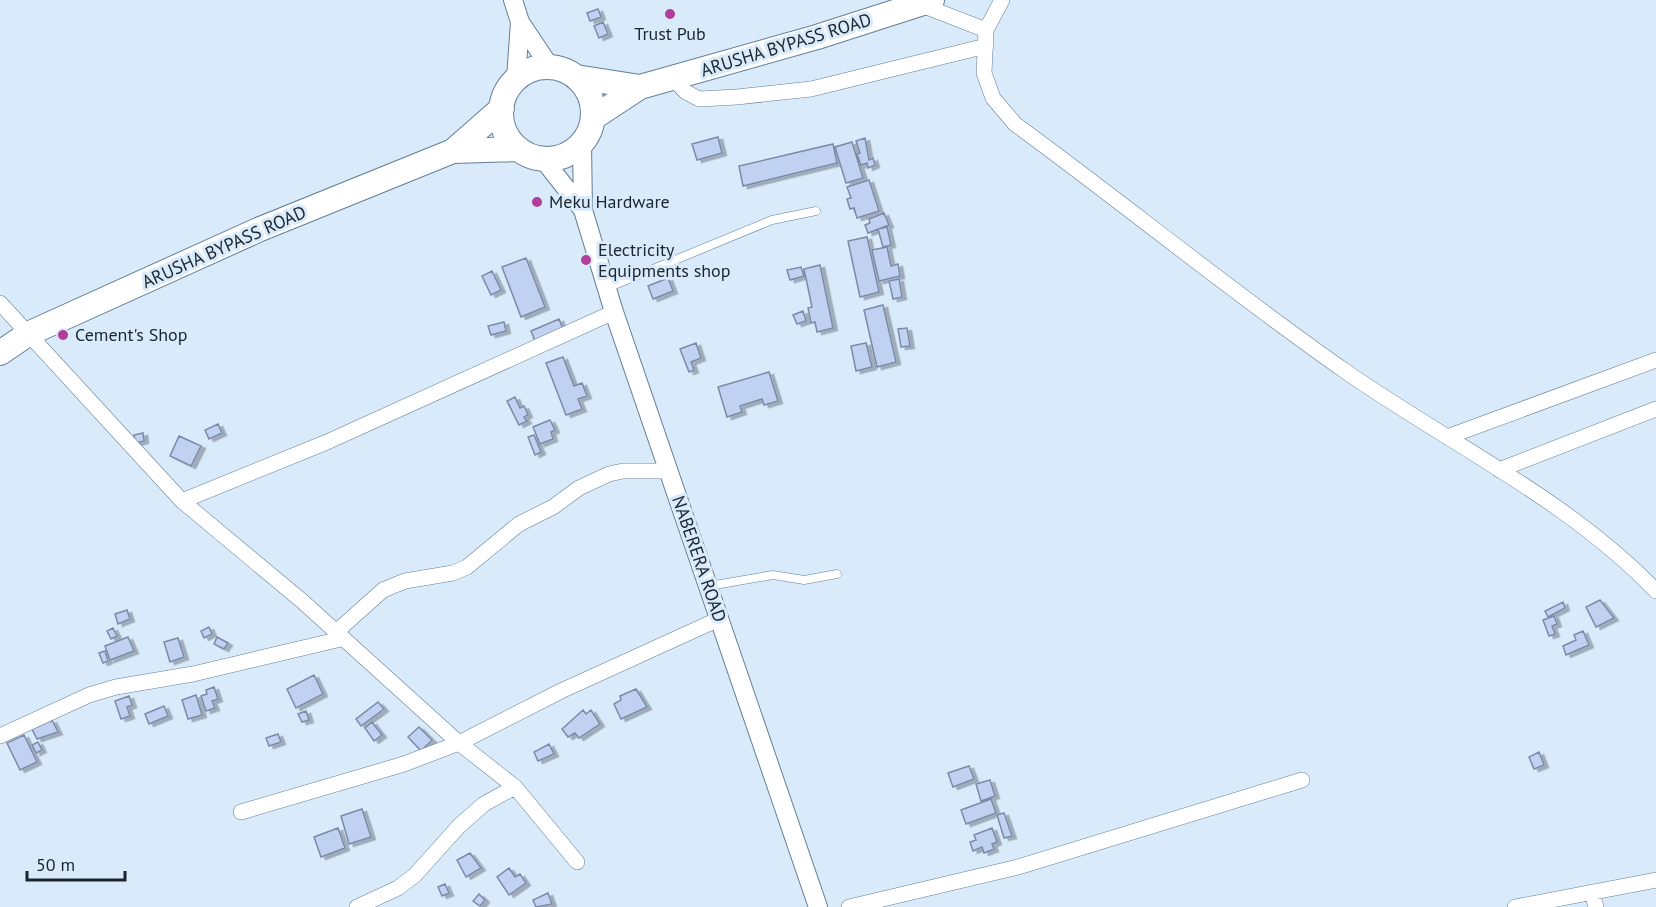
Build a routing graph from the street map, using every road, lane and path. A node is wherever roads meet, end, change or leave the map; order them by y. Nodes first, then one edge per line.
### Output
1 (513, 0) edge
2 (1002, 0) edge
3 (925, 2) edge
4 (520, 22) junction
5 (986, 38) junction
6 (549, 67) junction
7 (576, 76) junction
8 (516, 79) junction
9 (673, 79) junction
10 (640, 87) junction
11 (502, 108) junction
12 (593, 118) junction
13 (582, 144) junction
14 (518, 149) junction
15 (453, 151) junction
16 (543, 159) junction
17 (583, 210) junction
18 (816, 211) dead end
19 (606, 288) junction
20 (0, 303) edge
21 (614, 312) junction
22 (28, 334) junction
23 (0, 353) edge
24 (1656, 360) edge
25 (1656, 409) edge
26 (1447, 436) junction
27 (1499, 470) junction
28 (669, 471) junction
29 (182, 501) junction
30 (837, 573) dead end
31 (708, 586) junction
32 (1656, 591) edge
33 (719, 619) junction
34 (338, 636) junction
35 (0, 736) edge
36 (459, 743) junction
37 (1302, 780) dead end
38 (515, 787) junction
39 (241, 812) dead end
40 (577, 862) dead end
41 (1656, 880) edge
42 (1594, 900) edge
43 (357, 907) edge
44 (819, 907) edge
45 (849, 907) edge
46 (1515, 907) edge

1 - 4 street
2 - 5 street
3 - 5 street
3 - 9 main road, ARUSHA BYPASS ROAD
4 - 6 street
4 - 8 street
5 - 9 street
5 - 26 street
6 - 7 main road, ARUSHA BYPASS ROAD
6 - 8 main road
7 - 10 main road, ARUSHA BYPASS ROAD
7 - 12 main road
8 - 11 main road, ARUSHA BYPASS ROAD
9 - 10 main road, ARUSHA BYPASS ROAD
10 - 12 main road, ARUSHA BYPASS ROAD
11 - 14 main road
11 - 15 main road, ARUSHA BYPASS ROAD
12 - 13 main road
13 - 16 main road
13 - 17 street, NABERERA ROAD
14 - 15 main road, ARUSHA BYPASS ROAD
14 - 16 main road, ARUSHA BYPASS ROAD
15 - 22 main road, ARUSHA BYPASS ROAD
16 - 17 street, NABERERA ROAD
17 - 19 street, NABERERA ROAD
18 - 19 lane
19 - 21 street, NABERERA ROAD
20 - 22 street
21 - 28 street, NABERERA ROAD
21 - 29 street
22 - 23 main road, ARUSHA BYPASS ROAD
22 - 29 street
24 - 26 street
25 - 27 street
26 - 27 street
27 - 32 street
28 - 31 street, NABERERA ROAD
28 - 34 street
29 - 34 street
30 - 31 lane
31 - 33 street, NABERERA ROAD
33 - 36 street
33 - 44 street, NABERERA ROAD
34 - 35 street
34 - 36 street
36 - 38 street
36 - 39 street
37 - 45 street
38 - 40 street
38 - 43 street
41 - 42 street
42 - 46 street

